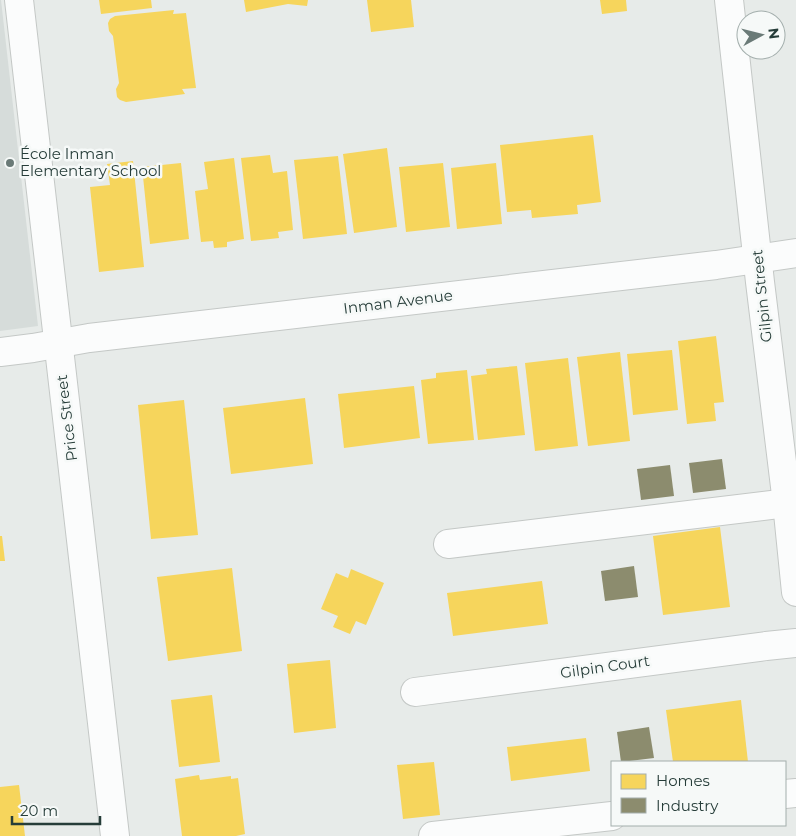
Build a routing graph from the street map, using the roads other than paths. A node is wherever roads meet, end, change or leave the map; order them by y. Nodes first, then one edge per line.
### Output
1 (19, 0) edge
2 (729, 0) edge
3 (796, 253) edge
4 (757, 259) junction
5 (58, 343) junction
6 (0, 352) edge
7 (791, 503) edge
8 (448, 544) dead end
9 (796, 592) edge
10 (796, 643) edge
11 (415, 692) dead end
12 (611, 816) edge
13 (115, 836) edge
14 (433, 836) edge

1 - 5 street, Price Street
2 - 4 street, Gilpin Street
3 - 4 street, Inman Avenue
4 - 5 street, Inman Avenue
4 - 7 street, Gilpin Street
5 - 6 street, Inman Avenue
5 - 13 street, Price Street
7 - 8 street
7 - 9 street, Gilpin Street
10 - 11 street, Gilpin Court
12 - 14 street

